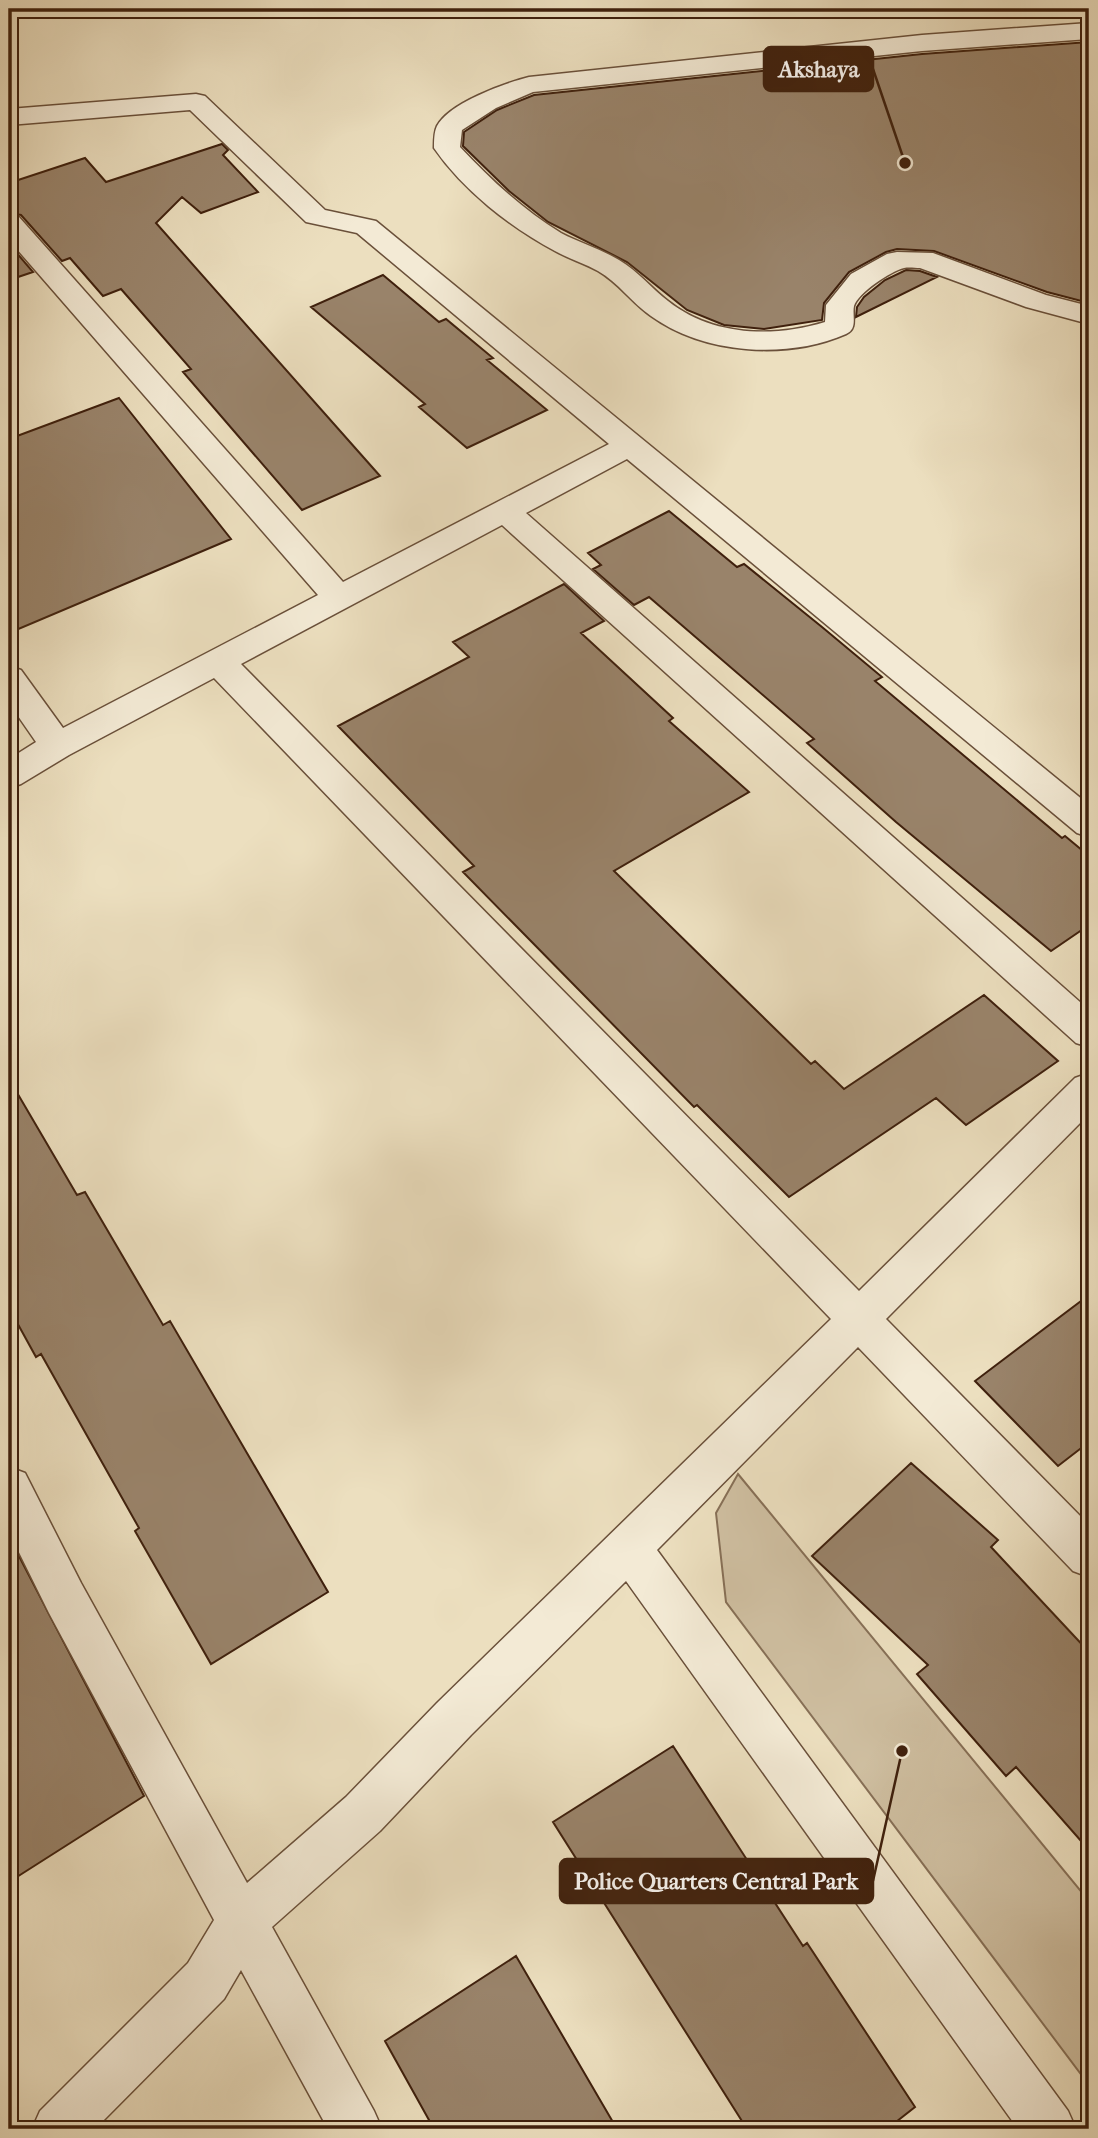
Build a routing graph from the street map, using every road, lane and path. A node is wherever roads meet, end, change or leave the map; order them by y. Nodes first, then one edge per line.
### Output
1 (1089, 31) edge
2 (9, 117) edge
3 (9, 223) edge
4 (1089, 315) edge
5 (630, 445) junction
6 (505, 511) junction
7 (340, 598) junction
8 (218, 661) junction
9 (9, 678) edge
10 (57, 746) junction
11 (9, 775) edge
12 (1089, 824) edge
13 (1089, 1032) edge
14 (1089, 1089) edge
15 (859, 1319) junction
16 (9, 1488) edge
17 (629, 1548) junction
18 (1089, 1556) edge
19 (242, 1921) junction
20 (58, 2129) edge
21 (356, 2129) edge
22 (1050, 2129) edge

1 - 4 street
2 - 5 street
3 - 7 street
5 - 6 street
5 - 12 street
6 - 7 street
6 - 13 street
7 - 8 street
8 - 10 street
8 - 15 street
9 - 10 street
10 - 11 street
14 - 15 street
15 - 17 street
15 - 18 street
16 - 19 street
17 - 19 street
17 - 22 street
19 - 20 street
19 - 21 street

